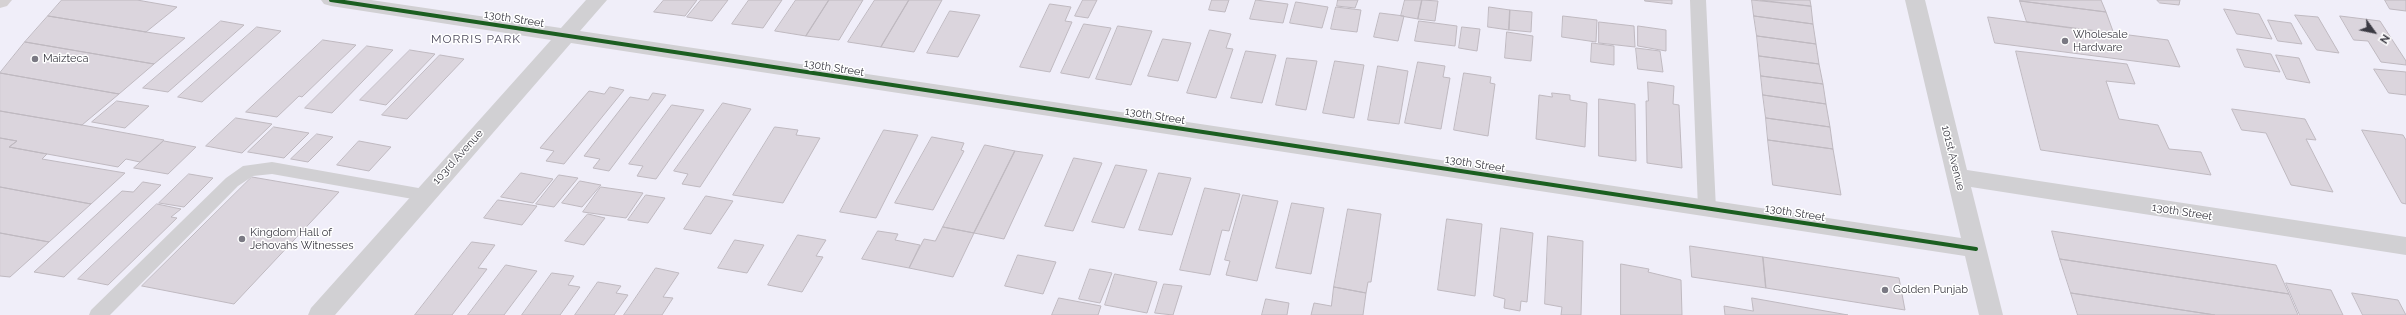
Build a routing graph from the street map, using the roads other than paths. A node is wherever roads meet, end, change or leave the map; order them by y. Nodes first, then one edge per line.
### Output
1 (331, 0) edge
2 (597, 0) edge
3 (1698, 0) edge
4 (1915, 0) edge
5 (566, 36) junction
6 (1958, 177) junction
7 (424, 195) junction
8 (1707, 208) junction
9 (2406, 246) edge
10 (1976, 249) junction
11 (98, 315) edge
12 (320, 315) edge
13 (1991, 315) edge

1 - 5 street, 130th Street
2 - 5 street, 103rd Avenue
3 - 8 lane
4 - 6 street, 101st Avenue
5 - 7 street, 103rd Avenue
5 - 8 street, 130th Street
6 - 9 street, 130th Street
6 - 10 street, 101st Avenue
7 - 11 lane
7 - 12 street, 103rd Avenue
8 - 10 street, 130th Street
10 - 13 street, 101st Avenue

